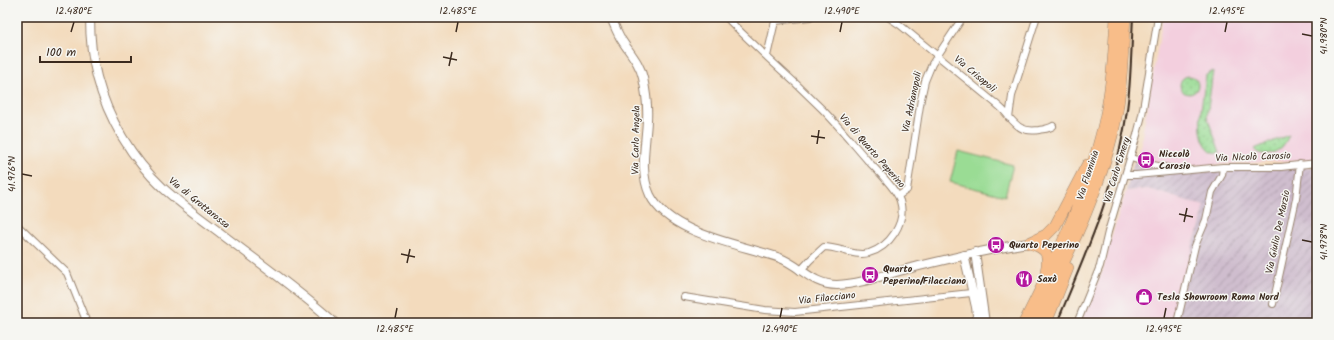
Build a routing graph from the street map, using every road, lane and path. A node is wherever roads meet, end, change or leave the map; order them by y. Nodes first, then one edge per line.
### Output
1 (90, 17) edge
2 (611, 17) edge
3 (726, 17) edge
4 (810, 17) edge
5 (888, 17) edge
6 (963, 17) edge
7 (1116, 17) edge
8 (1125, 17) edge
9 (1158, 17) edge
10 (776, 19) edge
11 (1036, 19) dead end
12 (937, 55) junction
13 (767, 56) junction
14 (1009, 118) junction
15 (1104, 122) junction
16 (1054, 126) dead end
17 (1131, 158) junction
18 (1317, 163) edge
19 (1300, 164) junction
20 (1223, 167) junction
21 (1190, 170) junction
22 (1126, 175) junction
23 (898, 196) junction
24 (1083, 219) junction
25 (17, 225) edge
26 (1029, 243) junction
27 (975, 252) junction
28 (964, 255) junction
29 (800, 271) junction
30 (1045, 280) junction
31 (972, 292) junction
32 (684, 297) dead end
33 (1273, 304) dead end
34 (87, 323) edge
35 (335, 323) edge
36 (978, 323) edge
37 (985, 323) edge
38 (1024, 323) edge
39 (1035, 323) edge
40 (1046, 323) edge
41 (1076, 323) edge
42 (1178, 323) edge

1 - 35 street, Via di Grottarossa
2 - 29 street, Via Carlo Angela
3 - 13 street, Via di Quarto Peperino
4 - 10 street
5 - 12 street, Via Crisopoli
6 - 12 street, Via Adrianopoli
7 - 15 highway, Via Flaminia
8 - 24 highway, Via Flaminia
9 - 17 street, Via Carlo Emery
10 - 13 street
11 - 14 street
12 - 14 street, Via Crisopoli
12 - 23 street, Via Adrianopoli
13 - 23 street, Via di Quarto Peperino
14 - 16 street, Via Crisopoli
15 - 26 highway
15 - 30 highway, Via Flaminia
17 - 21 street, Via Nicolò Carosio
17 - 22 street, Via Carlo Emery
18 - 19 street, Via Nicolò Carosio
19 - 20 street, Via Nicolò Carosio
19 - 33 street, Via Giulio De Marzio
20 - 21 street, Via Nicolò Carosio
20 - 42 street
21 - 22 street, Via Nicolò Carosio
22 - 41 street, Via Carlo Emery
23 - 29 street, Via di Quarto Peperino
24 - 39 highway, Via Flaminia
24 - 40 highway
25 - 34 street
26 - 27 street
26 - 30 highway
27 - 28 street
27 - 37 street
28 - 29 street
28 - 31 street
30 - 38 highway, Via Flaminia
31 - 32 street, Via Filacciano
31 - 36 street

